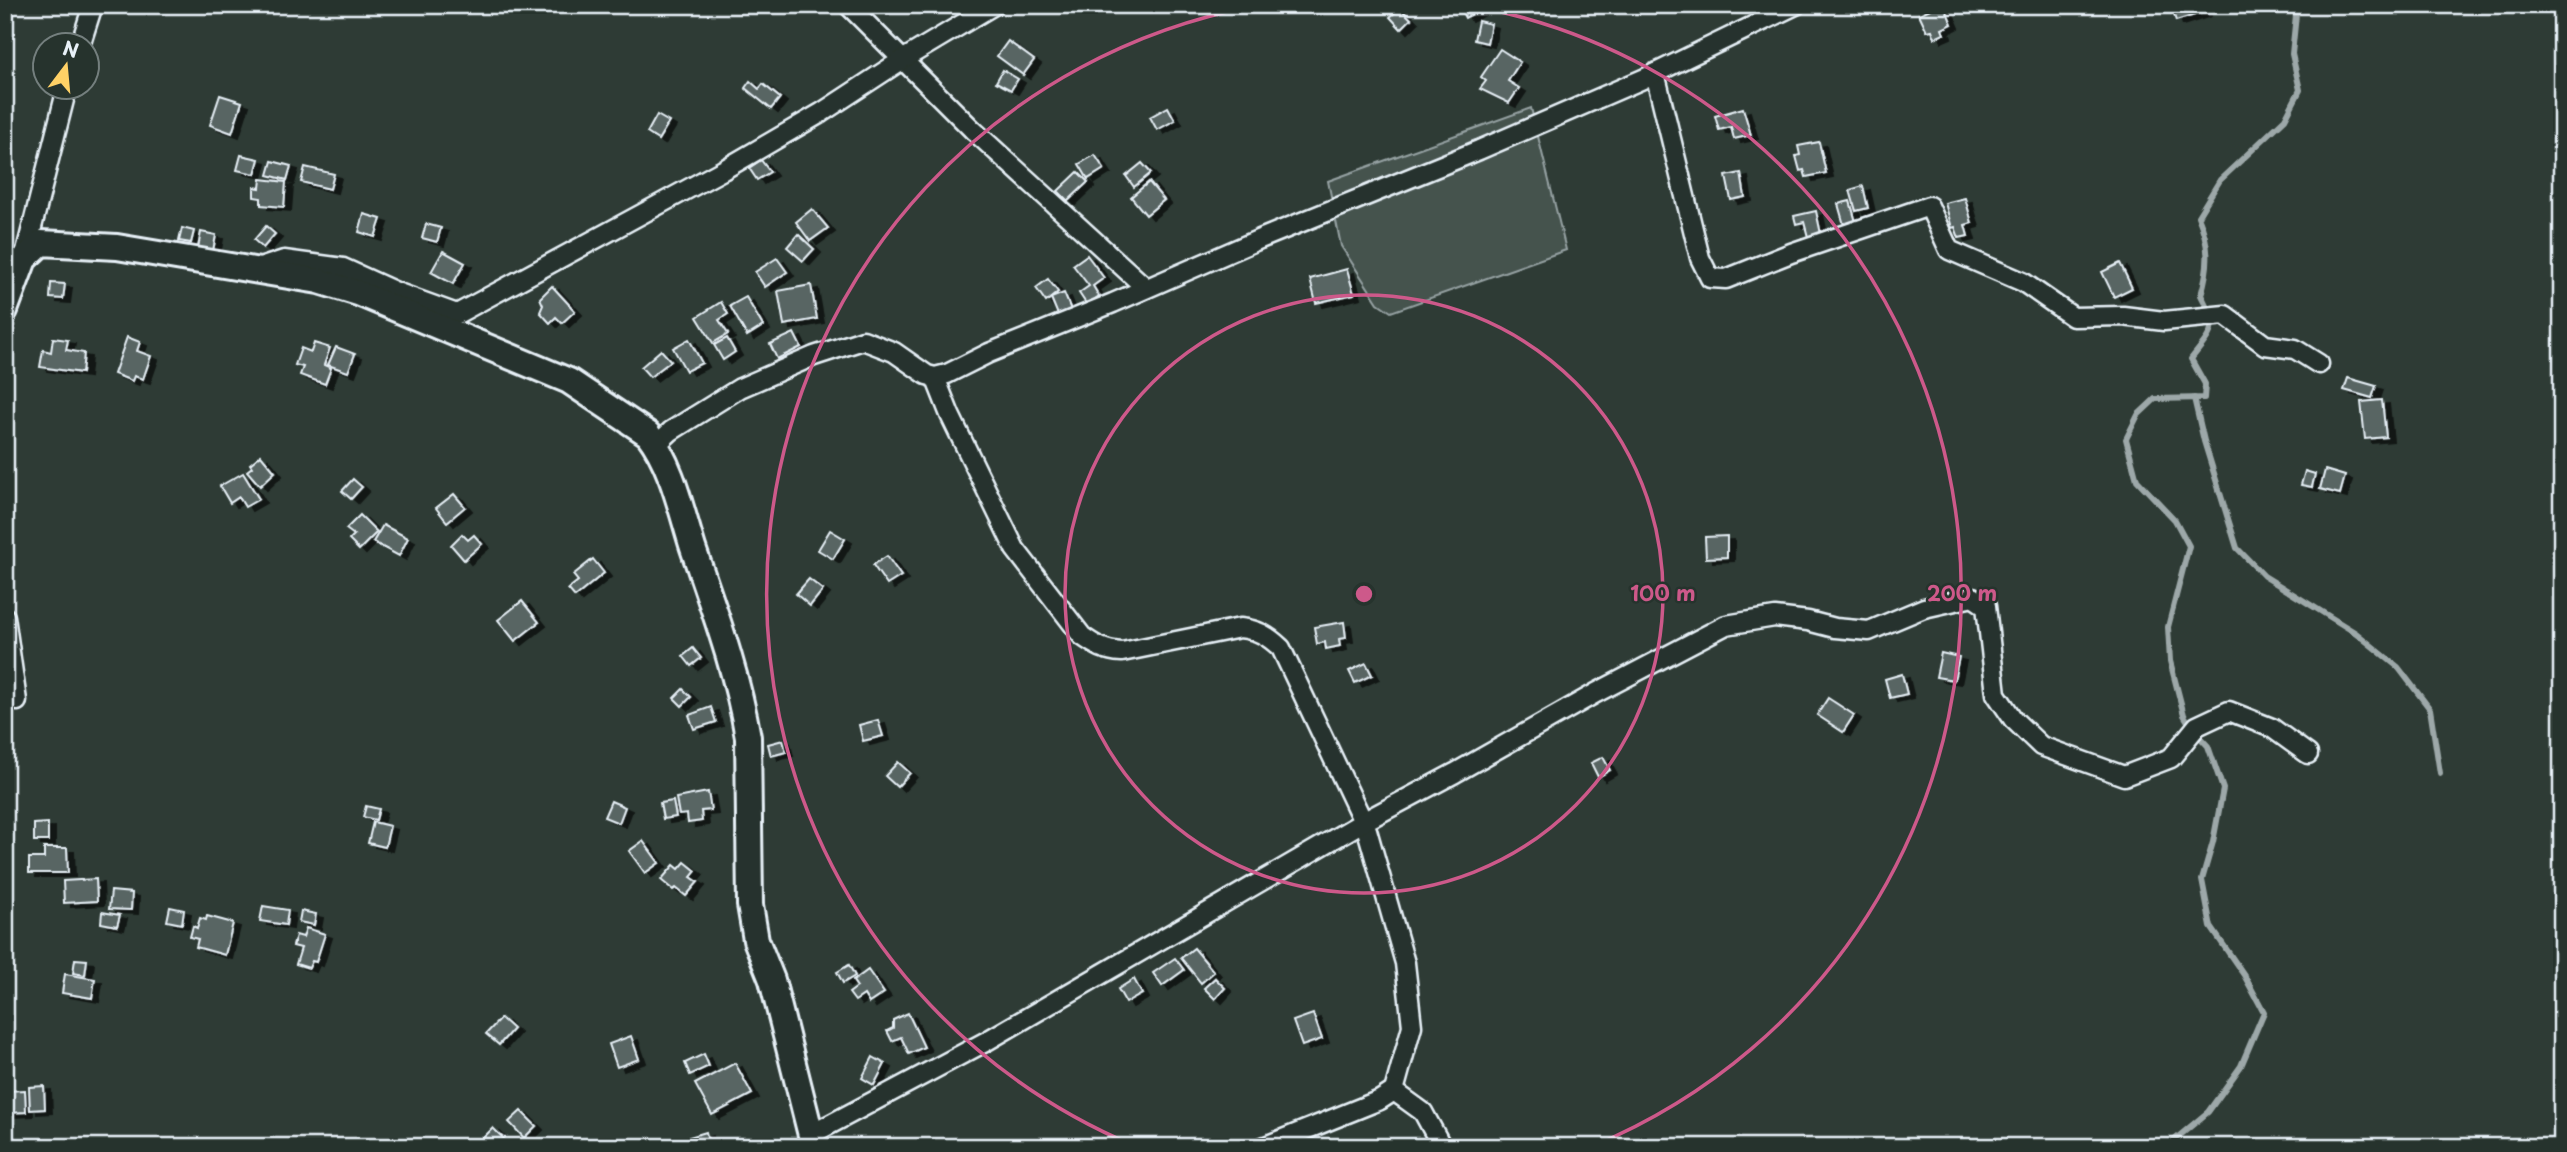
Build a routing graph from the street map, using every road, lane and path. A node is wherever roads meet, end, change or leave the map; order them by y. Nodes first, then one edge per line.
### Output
1 (93, 5) edge
2 (848, 5) edge
3 (994, 5) edge
4 (1796, 5) edge
5 (84, 32) edge
6 (902, 60) junction
7 (1655, 73) junction
8 (63, 102) edge
9 (24, 259) junction
10 (254, 270) junction
11 (1146, 288) junction
12 (5, 310) edge
13 (2319, 364) dead end
14 (935, 377) junction
15 (656, 445) junction
16 (5, 617) edge
17 (17, 701) dead end
18 (2308, 754) dead end
19 (1363, 822) junction
20 (1395, 1091) junction
21 (813, 1141) edge
22 (1263, 1147) edge
23 (1442, 1147) edge

1 - 5 street
2 - 6 street
3 - 6 street
4 - 7 street
6 - 10 street
6 - 11 street
7 - 11 street
7 - 13 street
8 - 9 street
9 - 10 street
9 - 12 street
10 - 15 street
11 - 14 street
14 - 15 street
14 - 19 street
15 - 21 street
16 - 17 street
18 - 19 street
19 - 20 street
19 - 21 street
20 - 22 street
20 - 23 street

